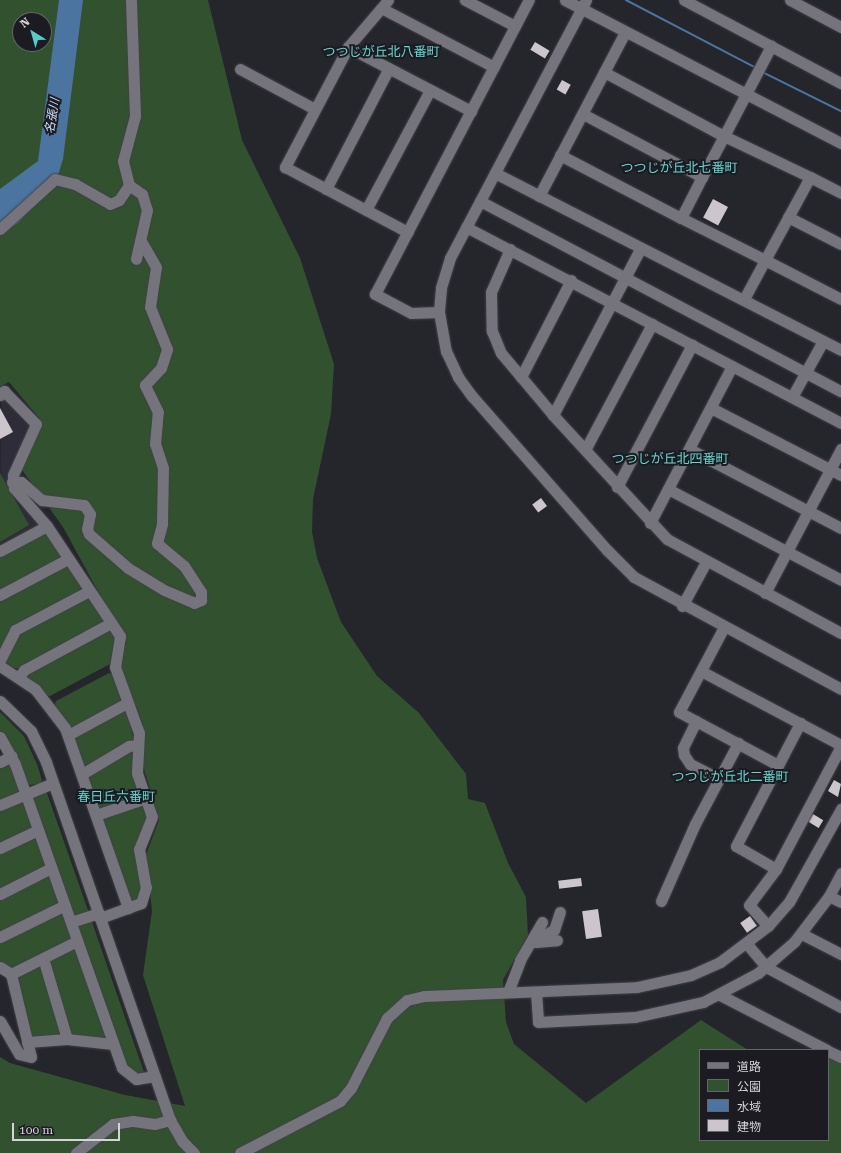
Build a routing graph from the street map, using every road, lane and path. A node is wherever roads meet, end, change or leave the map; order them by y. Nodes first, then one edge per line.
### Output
1 (131, 0) edge
2 (465, 0) edge
3 (529, 0) edge
4 (565, 0) edge
5 (684, 0) edge
6 (790, 0) edge
7 (699, 3) edge
8 (385, 4) edge
9 (584, 4) edge
10 (515, 26) junction
11 (841, 26) edge
12 (625, 32) junction
13 (771, 46) junction
14 (348, 47) junction
15 (389, 68) junction
16 (494, 68) junction
17 (240, 69) dead end
18 (604, 72) junction
19 (841, 83) edge
20 (430, 90) junction
21 (746, 95) junction
22 (315, 108) junction
23 (471, 111) junction
24 (583, 114) junction
25 (724, 136) junction
26 (841, 143) edge
27 (560, 154) junction
28 (495, 173) junction
29 (702, 177) junction
30 (810, 177) junction
31 (129, 185) junction
32 (326, 189) junction
33 (841, 193) edge
34 (539, 196) junction
35 (480, 200) junction
36 (366, 210) junction
37 (788, 217) junction
38 (681, 218) junction
39 (466, 227) junction
40 (0, 229) edge
41 (408, 232) junction
42 (142, 243) junction
43 (841, 244) edge
44 (510, 249) junction
45 (640, 249) junction
46 (136, 260) dead end
47 (765, 260) junction
48 (625, 277) junction
49 (571, 280) junction
50 (744, 299) junction
51 (841, 299) edge
52 (612, 303) junction
53 (439, 312) junction
54 (652, 324) junction
55 (823, 341) junction
56 (692, 345) junction
57 (841, 350) edge
58 (732, 366) junction
59 (806, 372) junction
60 (520, 377) junction
61 (841, 391) edge
62 (0, 394) edge
63 (792, 397) junction
64 (711, 408) junction
65 (553, 415) junction
66 (841, 423) edge
67 (689, 449) junction
68 (841, 449) edge
69 (585, 450) junction
70 (830, 469) junction
71 (841, 475) edge
72 (12, 482) junction
73 (617, 487) junction
74 (668, 489) junction
75 (808, 511) junction
76 (650, 524) junction
77 (47, 526) junction
78 (841, 528) edge
79 (0, 551) edge
80 (787, 552) junction
81 (68, 559) junction
82 (706, 562) junction
83 (841, 580) edge
84 (89, 591) junction
85 (765, 593) junction
86 (0, 595) edge
87 (682, 606) junction
88 (111, 624) junction
89 (724, 627) junction
90 (841, 633) edge
91 (0, 660) edge
92 (0, 666) edge
93 (701, 672) junction
94 (18, 677) junction
95 (841, 690) edge
96 (0, 701) edge
97 (128, 703) junction
98 (696, 721) junction
99 (800, 723) junction
100 (68, 735) junction
101 (0, 737) edge
102 (738, 743) junction
103 (138, 745) junction
104 (841, 746) edge
105 (12, 756) junction
106 (0, 762) edge
107 (778, 765) junction
108 (82, 774) junction
109 (719, 779) junction
110 (53, 783) junction
111 (26, 793) junction
112 (146, 798) junction
113 (0, 805) edge
114 (841, 809) edge
115 (96, 815) junction
116 (38, 830) junction
117 (0, 848) edge
118 (52, 868) junction
119 (776, 869) junction
120 (841, 873) edge
121 (0, 894) edge
122 (829, 896) junction
123 (661, 902) dead end
124 (841, 902) edge
125 (65, 905) junction
126 (128, 908) junction
127 (560, 912) dead end
128 (99, 916) junction
129 (74, 921) dead end
130 (542, 922) dead end
131 (768, 926) junction
132 (802, 934) junction
133 (0, 938) edge
134 (557, 940) dead end
135 (77, 941) junction
136 (532, 942) junction
137 (748, 944) junction
138 (841, 954) edge
139 (43, 958) junction
140 (0, 967) edge
141 (766, 967) junction
142 (11, 974) junction
143 (508, 992) junction
144 (536, 992) junction
145 (720, 995) junction
146 (841, 1007) edge
147 (0, 1021) edge
148 (67, 1039) junction
149 (27, 1042) junction
150 (113, 1044) junction
151 (825, 1049) edge
152 (829, 1051) edge
153 (841, 1058) edge
154 (155, 1076) junction
155 (170, 1120) junction
156 (76, 1153) edge
157 (194, 1153) edge
158 (240, 1153) edge

1 - 31 street
2 - 10 street
3 - 10 street
4 - 9 street
5 - 7 street
6 - 11 street
7 - 13 street
8 - 14 street
8 - 16 street
9 - 12 street
9 - 28 street
10 - 16 street
12 - 18 street
12 - 21 street
13 - 19 street
13 - 21 street
14 - 15 street
14 - 22 street
15 - 20 street
15 - 32 street
16 - 23 street
17 - 22 street
18 - 24 street
18 - 25 street
20 - 23 street
20 - 36 street
21 - 25 street
21 - 26 street
22 - 32 street
23 - 41 street
24 - 27 street
24 - 29 street
25 - 29 street
25 - 30 street
27 - 34 street
27 - 38 street
28 - 34 street
28 - 35 street
29 - 38 street
30 - 33 street
30 - 37 street
31 - 40 street
31 - 42 street
32 - 36 street
34 - 45 street
35 - 39 street
35 - 48 street
36 - 41 street
37 - 43 street
37 - 47 street
38 - 47 street
39 - 44 street
39 - 53 street
41 - 53 street
42 - 46 street
42 - 72 street
44 - 49 street
44 - 60 street
45 - 48 street
45 - 50 street
47 - 50 street
47 - 51 street
48 - 52 street
48 - 59 street
49 - 52 street
49 - 60 street
50 - 55 street
52 - 54 street
52 - 65 street
53 - 87 street
54 - 56 street
54 - 69 street
55 - 57 street
55 - 59 street
56 - 58 street
56 - 73 street
58 - 63 street
58 - 64 street
59 - 61 street
59 - 63 street
60 - 65 street
62 - 72 street
63 - 66 street
64 - 67 street
64 - 70 street
65 - 69 street
67 - 74 street
67 - 75 street
68 - 70 street
69 - 73 street
70 - 71 street
70 - 75 street
72 - 77 street
73 - 76 street
74 - 76 street
74 - 80 street
75 - 78 street
75 - 80 street
76 - 82 street
77 - 79 street
77 - 81 street
80 - 83 street
80 - 85 street
81 - 84 street
81 - 86 street
82 - 85 street
82 - 87 street
84 - 88 street
84 - 91 street
85 - 90 street
87 - 89 street
88 - 94 street
88 - 97 street
89 - 93 street
89 - 95 street
92 - 94 street
93 - 98 street
93 - 99 street
94 - 100 street
96 - 110 street
97 - 100 street
97 - 103 street
98 - 102 street
98 - 109 street
99 - 104 street
99 - 107 street
100 - 108 street
101 - 105 street
102 - 107 street
102 - 109 street
103 - 108 street
103 - 112 street
104 - 119 street
105 - 106 street
105 - 111 street
107 - 119 street
108 - 115 street
109 - 123 street
110 - 111 street
110 - 128 street
111 - 113 street
111 - 116 street
112 - 115 street
112 - 126 street
114 - 131 street
115 - 126 street
116 - 117 street
116 - 118 street
118 - 121 street
118 - 125 street
119 - 131 street
120 - 122 street
122 - 124 street
122 - 132 street
125 - 133 street
125 - 135 street
126 - 128 street
127 - 136 street
128 - 129 street
128 - 154 street
130 - 136 street
131 - 137 street
132 - 138 street
132 - 141 street
134 - 136 street
135 - 139 street
135 - 150 street
136 - 143 street
137 - 141 street
137 - 144 street
139 - 142 street
139 - 148 street
140 - 142 street
141 - 145 street
141 - 146 street
142 - 149 street
143 - 144 street
143 - 158 street
144 - 145 street
145 - 151 street
147 - 149 street
148 - 149 street
148 - 150 street
150 - 154 street
152 - 153 street
154 - 155 street
155 - 156 street
155 - 157 street

